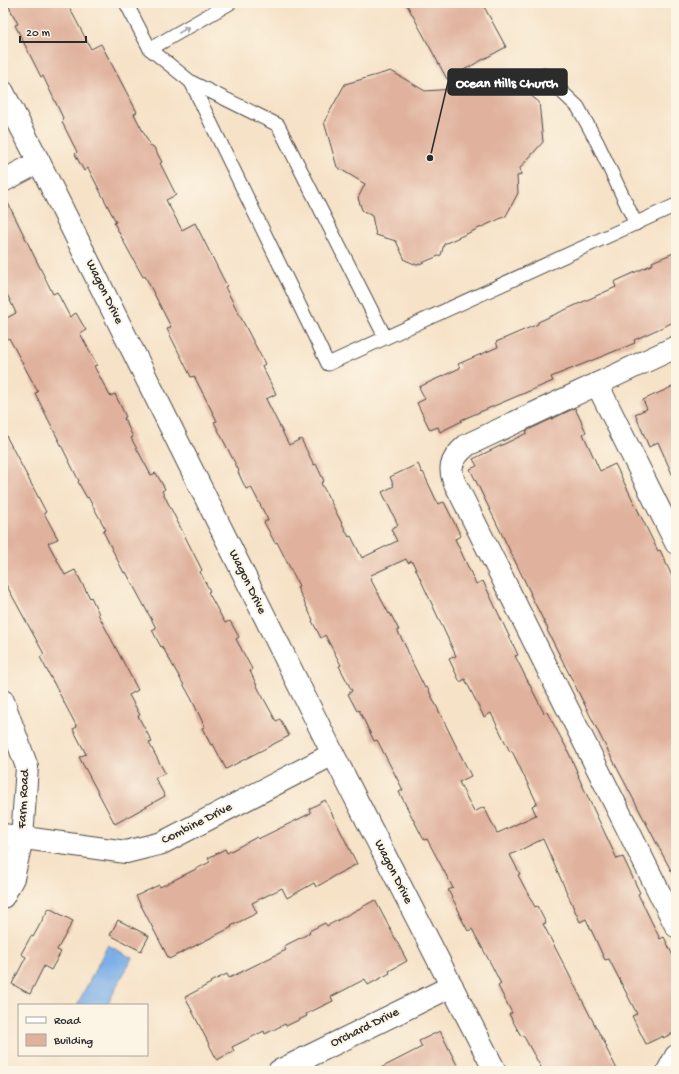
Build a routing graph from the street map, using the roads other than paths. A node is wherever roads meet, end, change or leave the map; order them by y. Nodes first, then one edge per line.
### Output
1 (126, 3) edge
2 (230, 3) edge
3 (150, 49) junction
4 (544, 75) dead end
5 (191, 82) junction
6 (3, 92) edge
7 (40, 162) junction
8 (3, 181) edge
9 (676, 205) edge
10 (636, 224) junction
11 (385, 337) junction
12 (676, 347) edge
13 (597, 384) junction
14 (675, 539) edge
15 (3, 701) edge
16 (332, 754) junction
17 (12, 836) edge
18 (3, 897) edge
19 (676, 926) edge
20 (452, 986) junction
21 (676, 1056) edge
22 (279, 1071) edge
23 (495, 1071) edge
24 (668, 1071) edge

1 - 3 lane
3 -> 2 lane
3 - 5 lane
4 - 10 lane
5 - 11 lane
5 - 11 lane
6 - 7 street, Wagon Drive
7 - 8 street
7 - 16 street, Wagon Drive
9 - 10 lane
10 - 11 lane
12 - 13 street
13 - 14 street
13 - 19 street
15 - 17 street, Farm Road
16 - 17 street, Combine Drive
16 - 20 street, Wagon Drive
17 - 18 street, Farm Road
20 - 22 street, Orchard Drive
20 - 23 street, Wagon Drive
21 - 24 street

